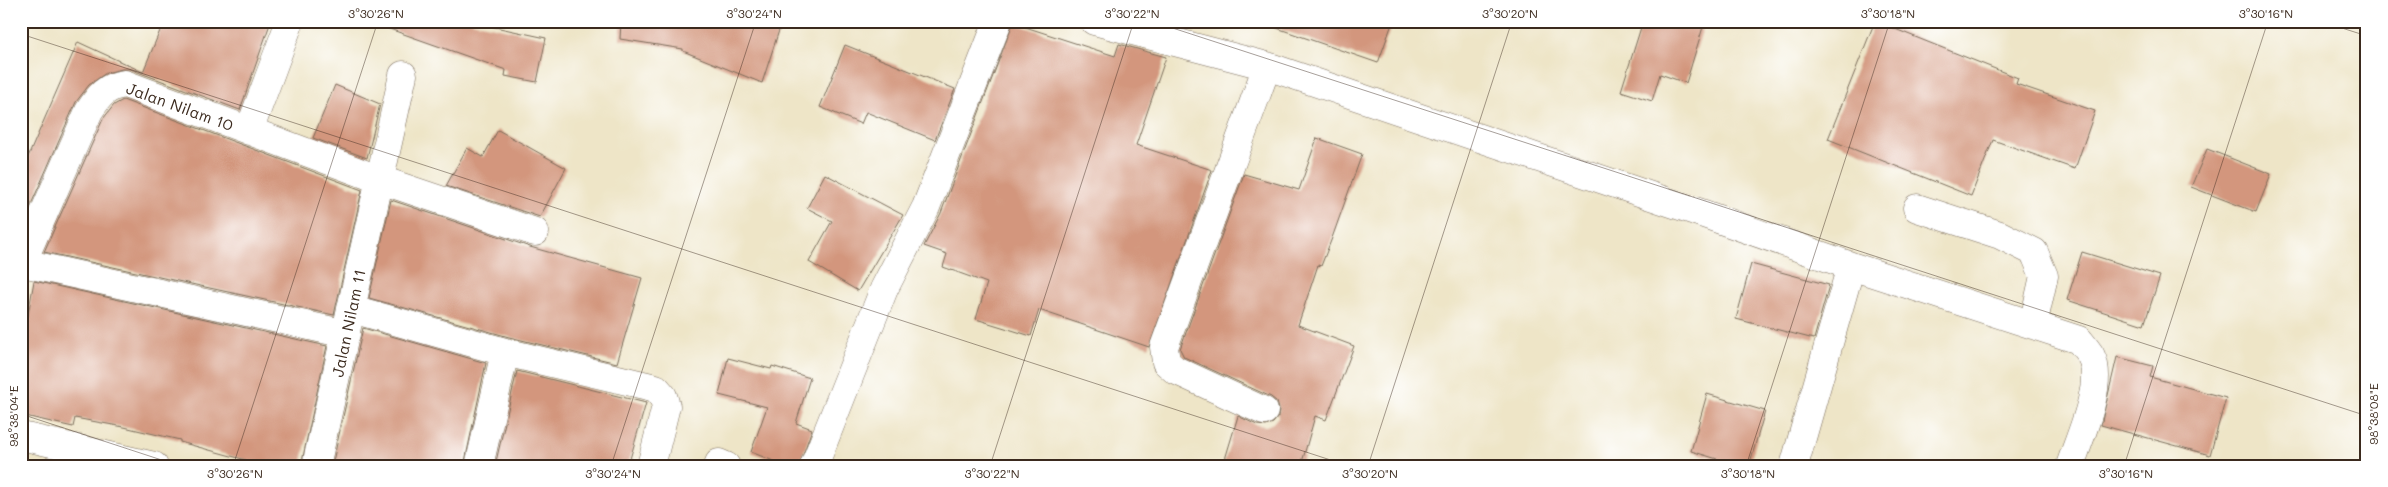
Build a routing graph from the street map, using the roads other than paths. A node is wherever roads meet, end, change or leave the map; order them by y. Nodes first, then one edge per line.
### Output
1 (290, 21) edge
2 (998, 21) edge
3 (1094, 21) edge
4 (1267, 66) junction
5 (403, 75) dead end
6 (249, 131) junction
7 (378, 179) junction
8 (1917, 208) dead end
9 (535, 232) dead end
10 (22, 264) edge
11 (1852, 266) junction
12 (349, 321) junction
13 (2033, 325) junction
14 (505, 352) junction
15 (1264, 411) dead end
16 (21, 436) edge
17 (154, 466) edge
18 (316, 466) edge
19 (479, 466) edge
20 (651, 466) edge
21 (814, 466) edge
22 (1794, 466) edge
23 (2070, 466) edge

1 - 6 street
2 - 21 street
3 - 4 street
4 - 11 street
4 - 15 street
5 - 7 street, Jalan Nilam 11
6 - 7 street, Jalan Nilam 10
6 - 10 street, Jalan Nilam 10
7 - 9 street, Jalan Nilam 10
7 - 12 street, Jalan Nilam 11
8 - 13 street
10 - 12 street
11 - 13 street
11 - 22 street
12 - 14 street
12 - 18 street, Jalan Nilam 11
13 - 23 street
14 - 19 street
14 - 20 street
16 - 17 street

